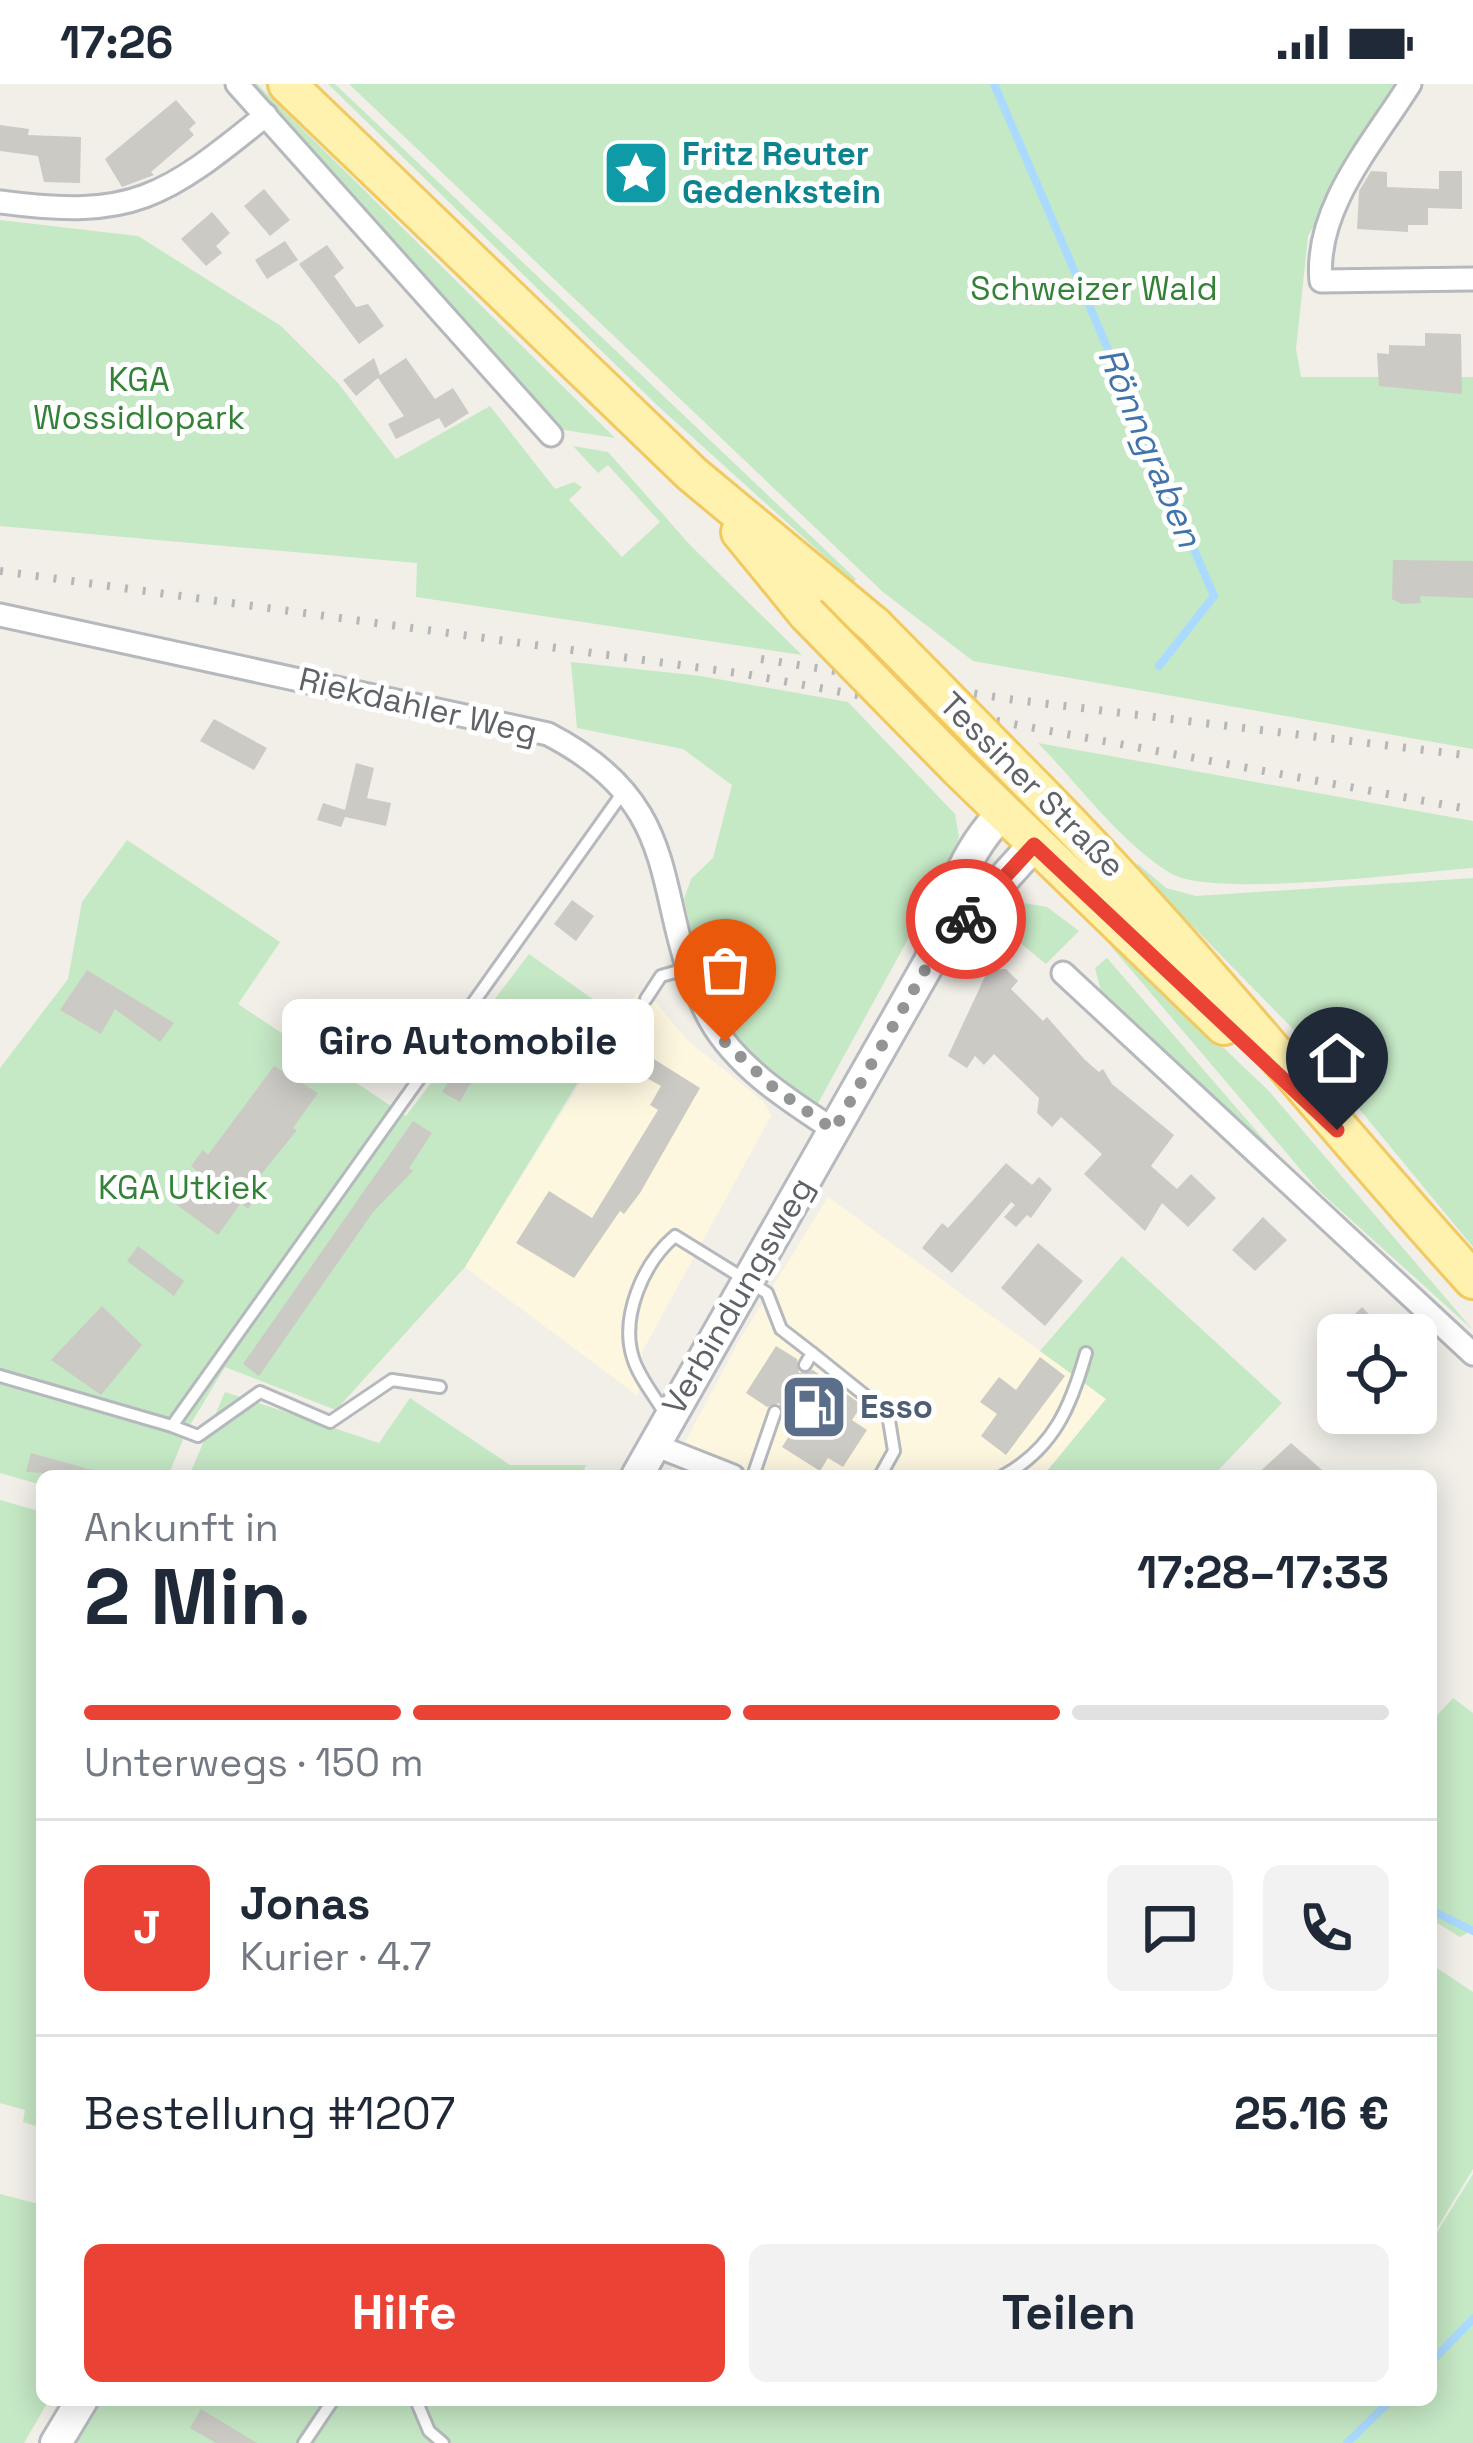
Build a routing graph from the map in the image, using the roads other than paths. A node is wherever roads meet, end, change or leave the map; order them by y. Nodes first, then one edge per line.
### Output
1 (237, 84) edge
2 (287, 84) edge
3 (1410, 84) edge
4 (266, 115) junction
5 (0, 202) edge
6 (1473, 279) edge
7 (550, 435) dead end
8 (692, 474) junction
9 (0, 615) edge
10 (1028, 781) junction
11 (624, 791) junction
12 (1002, 814) junction
13 (1063, 816) junction
14 (1034, 845) junction
15 (930, 961) junction
16 (689, 968) junction
17 (1063, 973) dead end
18 (646, 999) dead end
19 (834, 1130) junction
20 (1337, 1130) junction
21 (1473, 1280) edge
22 (758, 1286) junction
23 (1086, 1353) dead end
24 (1473, 1354) edge
25 (0, 1376) edge
26 (440, 1388) dead end
27 (775, 1412) dead end
28 (172, 1426) junction
29 (648, 1459) edge
30 (703, 1470) edge
31 (755, 1470) edge
32 (883, 1470) edge
33 (1015, 1470) edge
34 (78, 2406) edge
35 (328, 2406) edge
36 (419, 2406) edge
37 (56, 2443) edge
38 (304, 2443) edge
39 (443, 2443) edge

1 - 4 street
2 - 8 main road, Tessiner Straße
3 - 6 street
4 - 5 street
4 - 7 street
8 - 10 main road, Tessiner Straße, bridge
8 - 12 main road, Tessiner Straße, bridge
9 - 11 street, Riekdahler Weg
10 - 12 main road
10 - 13 main road, Tessiner Straße
11 - 16 street, Riekdahler Weg
11 - 28 lane
12 - 14 main road, Tessiner Straße
12 - 15 main road, Verbindungsweg
13 - 14 main road
13 - 20 main road, Tessiner Straße
14 - 15 main road, Verbindungsweg
14 - 20 main road, Tessiner Straße
15 - 19 main road, Verbindungsweg
16 - 18 lane
16 - 19 street, Riekdahler Weg
17 - 24 street
19 - 22 main road, Verbindungsweg
20 - 21 main road, Tessiner Straße
22 - 29 main road, Verbindungsweg
22 - 29 lane
22 - 32 lane
23 - 33 lane
25 - 28 lane
26 - 28 lane
27 - 31 lane
29 - 30 street, Verbindungsweg
34 - 37 main road
35 - 38 lane
36 - 39 lane

